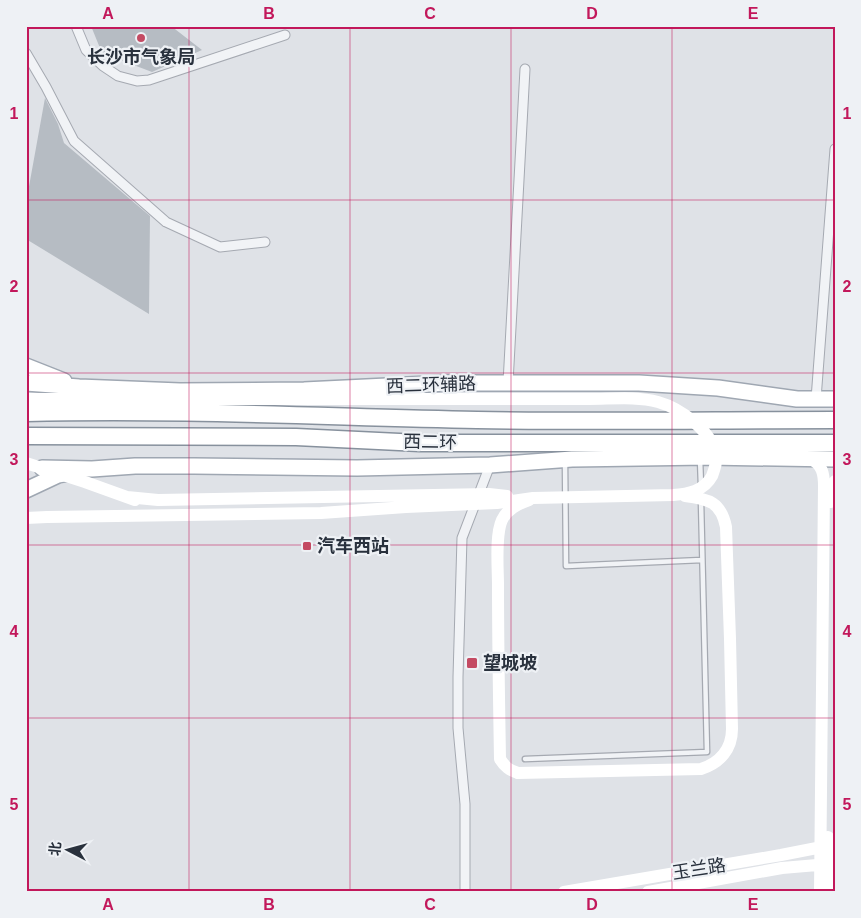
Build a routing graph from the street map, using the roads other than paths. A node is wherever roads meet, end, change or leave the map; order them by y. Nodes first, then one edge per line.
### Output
1 (76, 26) edge
2 (286, 35) dead end
3 (26, 53) edge
4 (525, 69) dead end
5 (835, 149) edge
6 (266, 242) dead end
7 (26, 366) edge
8 (26, 382) edge
9 (508, 383) junction
10 (79, 387) junction
11 (26, 399) edge
12 (816, 399) junction
13 (835, 399) edge
14 (26, 413) edge
15 (835, 420) edge
16 (26, 436) edge
17 (835, 443) edge
18 (700, 458) junction
19 (811, 458) junction
20 (835, 459) edge
21 (565, 460) junction
22 (26, 463) edge
23 (490, 465) junction
24 (26, 468) edge
25 (92, 469) junction
26 (835, 481) edge
27 (26, 490) edge
28 (673, 495) junction
29 (127, 497) junction
30 (533, 498) junction
31 (171, 515) junction
32 (26, 518) edge
33 (702, 560) junction
34 (524, 758) dead end
35 (828, 846) edge
36 (828, 864) edge
37 (465, 892) edge
38 (564, 892) edge
39 (648, 892) edge
40 (820, 892) edge
41 (831, 892) edge

1 - 2 street
3 - 6 street
4 - 9 street
5 - 12 street
7 - 10 main road
8 - 10 main road, 西二环辅路
9 - 10 main road, 西二环辅路
9 - 12 main road, 西二环辅路
11 - 28 street, bridge
12 - 13 main road, 西二环辅路
14 - 15 highway, 西二环
16 - 17 highway, 西二环
18 - 19 main road
18 - 21 main road
18 - 33 lane
19 - 20 main road
19 - 35 street
21 - 23 main road
21 - 33 lane
22 - 29 street, bridge
23 - 25 main road
23 - 37 street
24 - 25 main road
25 - 27 main road
26 - 35 street
28 - 30 street, bridge
28 - 30 street, bridge
29 - 30 street, bridge
29 - 31 street, bridge
30 - 31 street, bridge
31 - 32 street, bridge
33 - 34 lane
35 - 36 street
35 - 38 street, 玉兰路
36 - 39 street, 玉兰路
36 - 40 street
36 - 41 street

